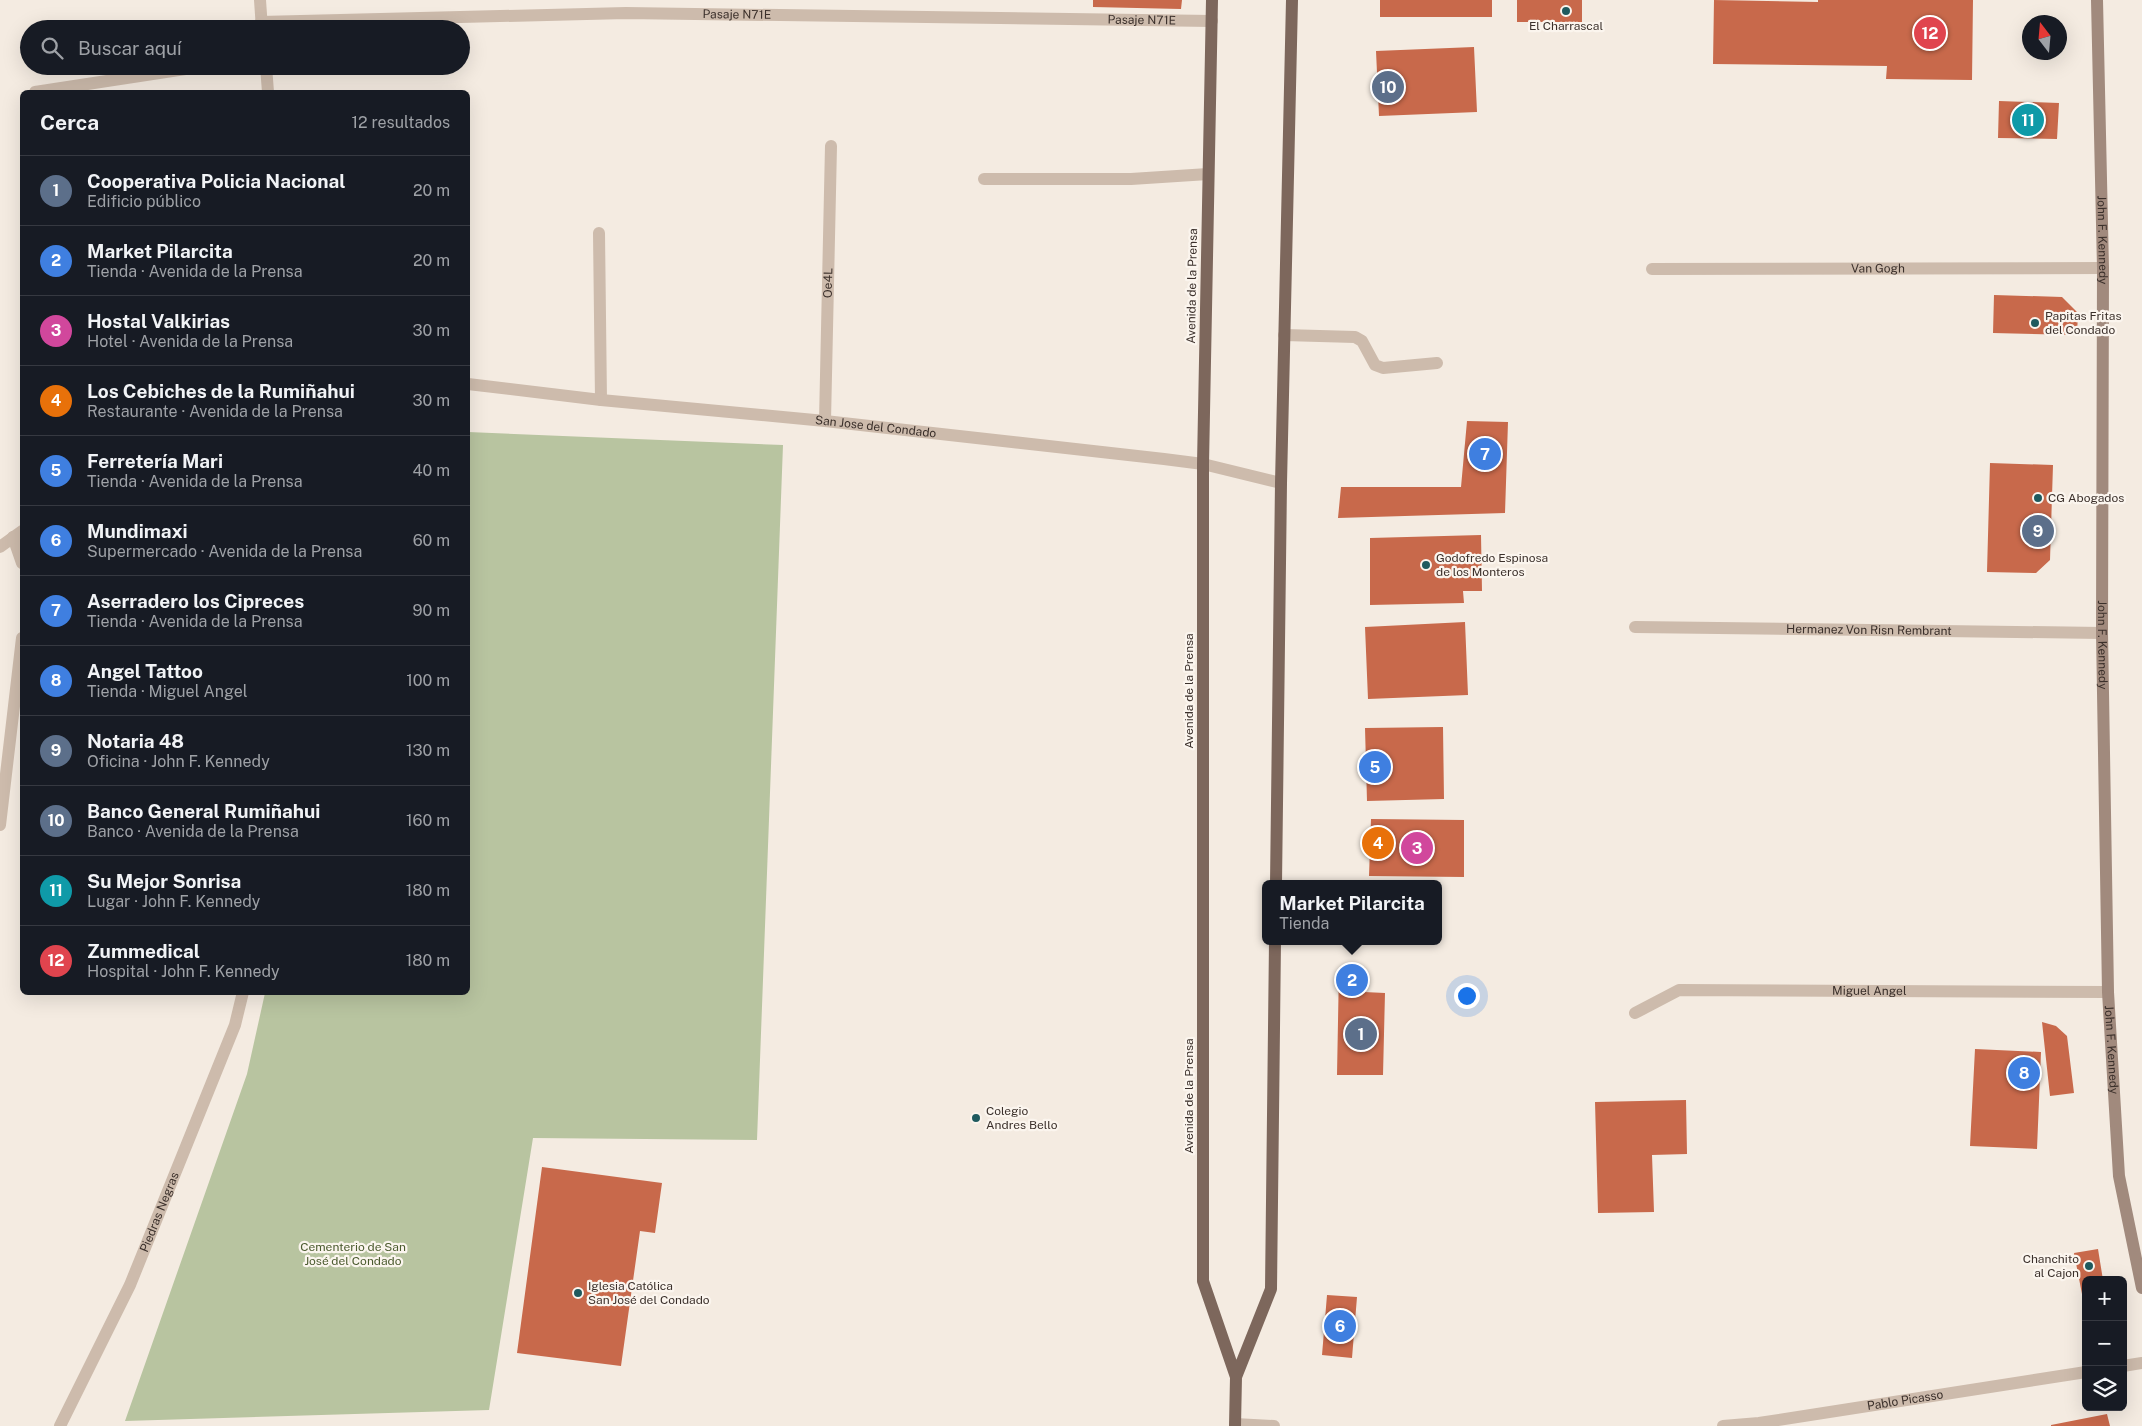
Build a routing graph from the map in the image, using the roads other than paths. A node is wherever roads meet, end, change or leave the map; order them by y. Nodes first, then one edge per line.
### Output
1 (260, 0) edge
2 (1212, 0) edge
3 (1292, 0) edge
4 (2097, 0) edge
5 (262, 20) edge
6 (418, 20) edge
7 (1212, 21) junction
8 (146, 75) edge
9 (267, 75) edge
10 (48, 90) edge
11 (268, 90) edge
12 (831, 146) dead end
13 (1208, 174) junction
14 (984, 179) dead end
15 (599, 233) dead end
16 (2103, 268) junction
17 (1652, 269) dead end
18 (1284, 335) junction
19 (1437, 363) dead end
20 (470, 384) edge
21 (601, 400) junction
22 (825, 421) junction
23 (1203, 464) junction
24 (1281, 484) junction
25 (18, 534) edge
26 (0, 547) edge
27 (20, 548) edge
28 (1635, 627) dead end
29 (2102, 633) junction
30 (20, 655) edge
31 (0, 825) edge
32 (1276, 880) edge
33 (1275, 945) edge
34 (2108, 992) junction
35 (242, 995) edge
36 (1635, 1013) dead end
37 (2142, 1288) edge
38 (2142, 1363) edge
39 (2127, 1365) edge
40 (2082, 1373) edge
41 (1236, 1377) junction
42 (1235, 1425) edge
43 (60, 1426) edge
44 (1274, 1426) edge
45 (1723, 1426) edge

1 - 5 street
2 - 7 main road, Avenida de la Prensa
3 - 18 main road
4 - 16 main road, John F. Kennedy
6 - 7 street, Pasaje N71E
7 - 13 main road, Avenida de la Prensa
8 - 10 street
9 - 11 street
12 - 22 street, Oe4L
13 - 14 street
13 - 23 main road, Avenida de la Prensa
15 - 21 street
16 - 17 street, Van Gogh
16 - 29 main road, John F. Kennedy
18 - 19 street
18 - 24 main road
20 - 21 street, San Jose del Condado
21 - 22 street, San Jose del Condado
22 - 23 street, San Jose del Condado
23 - 24 street, San Jose del Condado
23 - 41 main road, Avenida de la Prensa
24 - 32 main road
25 - 26 street
25 - 27 street
28 - 29 street, Hermanez Von Risn Rembrant
29 - 34 main road, John F. Kennedy
30 - 31 street
33 - 41 main road, Avenida de la Prensa
34 - 36 street, Miguel Angel
34 - 37 main road, John F. Kennedy
35 - 43 street, Piedras Negras
38 - 39 street
40 - 45 street, Pablo Picasso
41 - 42 main road, Avenida de la Prensa
42 - 44 street

